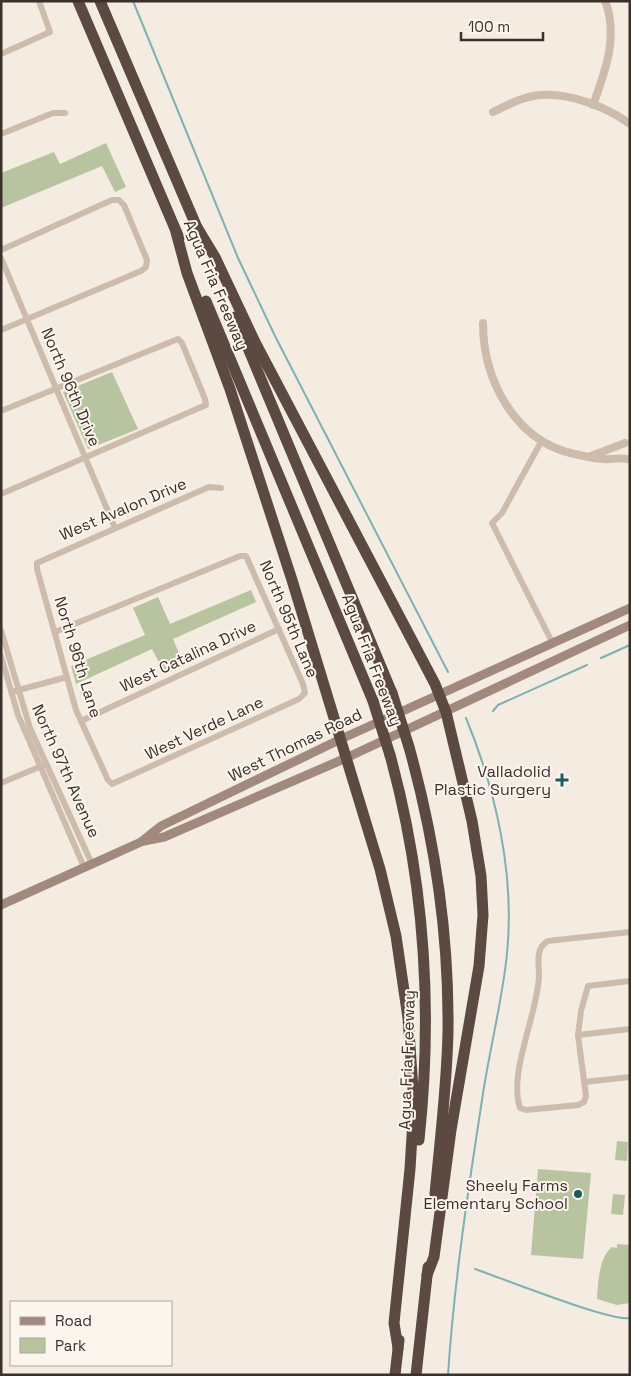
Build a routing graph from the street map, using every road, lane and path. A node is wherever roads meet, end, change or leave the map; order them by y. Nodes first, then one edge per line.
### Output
1 (39, 1) edge
2 (72, 1) edge
3 (78, 1) edge
4 (605, 1) edge
5 (103, 4) edge
6 (86, 19) junction
7 (1, 54) edge
8 (593, 105) junction
9 (65, 112) dead end
10 (493, 112) dead end
11 (630, 124) edge
12 (1, 134) edge
13 (196, 224) junction
14 (176, 232) junction
15 (1, 250) edge
16 (1, 258) edge
17 (28, 319) junction
18 (483, 324) dead end
19 (1, 330) edge
20 (56, 388) junction
21 (1, 411) edge
22 (628, 441) edge
23 (541, 442) junction
24 (591, 456) junction
25 (86, 458) junction
26 (628, 460) edge
27 (221, 488) dead end
28 (1, 494) edge
29 (115, 528) junction
30 (37, 563) joint
31 (630, 608) edge
32 (630, 625) edge
33 (279, 629) junction
34 (584, 629) junction
35 (1, 630) edge
36 (55, 632) junction
37 (553, 644) junction
38 (583, 646) junction
39 (1, 656) edge
40 (67, 677) junction
41 (15, 691) junction
42 (305, 693) joint
43 (440, 694) junction
44 (446, 712) junction
45 (81, 721) junction
46 (340, 739) junction
47 (346, 758) junction
48 (44, 765) junction
49 (1, 783) edge
50 (112, 784) joint
51 (141, 842) junction
52 (88, 865) junction
53 (1, 905) edge
54 (630, 932) edge
55 (630, 981) edge
56 (630, 1029) edge
57 (578, 1035) junction
58 (630, 1077) edge
59 (584, 1082) junction
60 (427, 1275) junction
61 (398, 1348) junction
62 (395, 1375) edge
63 (416, 1375) edge

1 - 7 street
2 - 6 highway
3 - 6 highway, Agua Fria Freeway
4 - 8 street
5 - 13 highway, Agua Fria Freeway
6 - 14 highway, Agua Fria Freeway
8 - 10 street
8 - 11 street
9 - 12 street
13 - 43 highway
13 - 60 highway, Agua Fria Freeway, bridge
14 - 46 highway
14 - 61 highway, Agua Fria Freeway, bridge
15 - 17 street
16 - 17 street, North 96th Drive
17 - 19 street
17 - 20 street, North 96th Drive
18 - 23 street
20 - 21 street
20 - 25 street, North 96th Drive
20 - 25 street
22 - 24 street
22 - 26 street
23 - 24 street
23 - 37 street
24 - 26 street
25 - 28 street
25 - 29 street, North 96th Drive
27 - 29 street, West Avalon Drive
29 - 30 street, West Avalon Drive
30 - 36 street, North 96th Lane
31 - 34 main road, West Thomas Road
32 - 38 main road, West Thomas Road
33 - 36 street, North 95th Lane
33 - 42 street, North 95th Lane
33 - 45 street, West Catalina Drive
34 - 37 main road, West Thomas Road
34 - 38 main road
35 - 41 street, North 97th Avenue
36 - 40 street, North 96th Lane
37 - 43 main road, West Thomas Road
38 - 44 main road, West Thomas Road
39 - 41 street, North 97th Avenue
40 - 41 street
40 - 45 street, North 96th Lane
41 - 48 street, North 97th Avenue
42 - 50 street, West Verde Lane
43 - 44 highway
43 - 46 main road, West Thomas Road
44 - 47 main road, West Thomas Road
44 - 60 highway
45 - 50 street, North 96th Lane
46 - 47 highway
46 - 51 main road, West Thomas Road
47 - 51 main road, West Thomas Road
47 - 61 highway
48 - 49 street
48 - 52 street, North 97th Avenue
51 - 52 main road, West Thomas Road
52 - 53 main road, West Thomas Road
54 - 59 street
55 - 57 street
56 - 57 street
57 - 59 street
58 - 59 street
60 - 63 highway, Agua Fria Freeway
61 - 62 highway, Agua Fria Freeway

